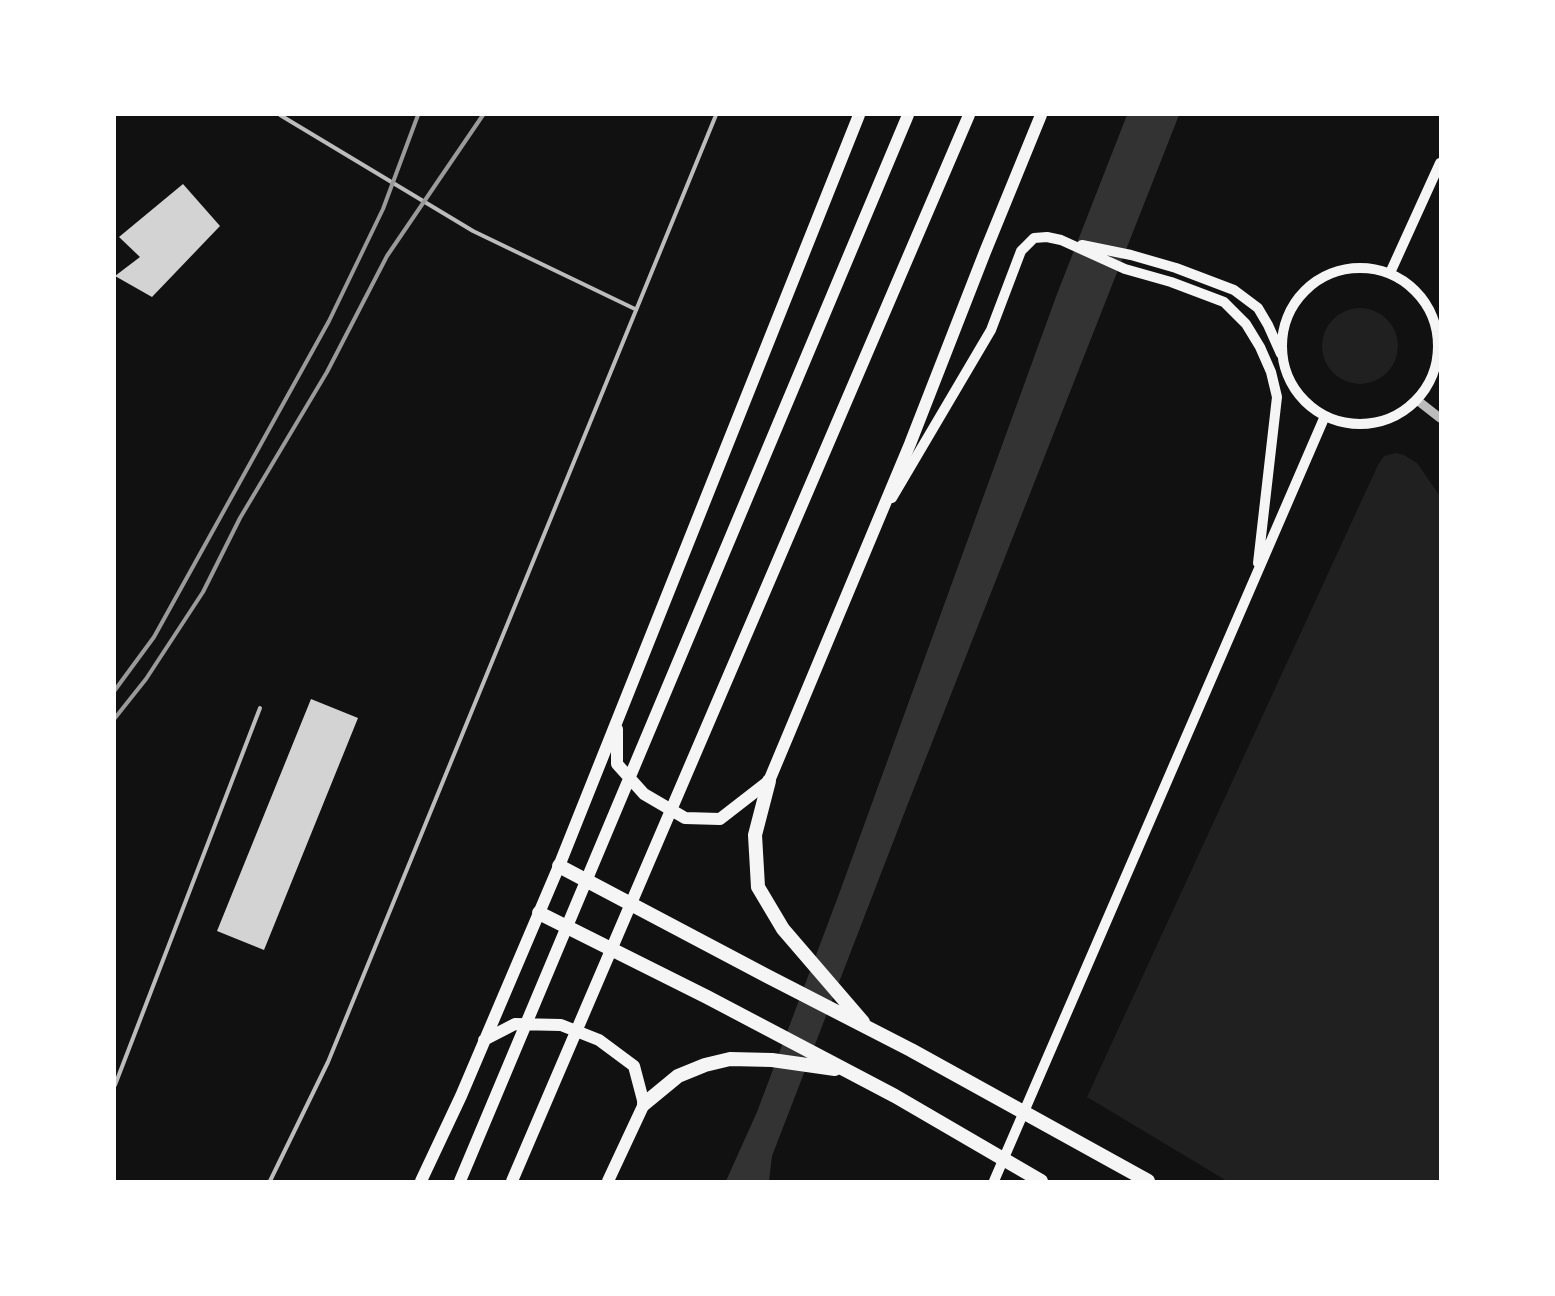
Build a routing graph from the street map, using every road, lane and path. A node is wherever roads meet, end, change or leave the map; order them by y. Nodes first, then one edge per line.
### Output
1 (280, 115) edge
2 (716, 115) edge
3 (859, 115) edge
4 (908, 115) edge
5 (969, 115) edge
6 (1041, 115) edge
7 (1440, 163) edge
8 (1061, 240) junction
9 (1390, 273) junction
10 (635, 309) junction
11 (1282, 357) junction
12 (1417, 400) junction
13 (1325, 416) junction
14 (1440, 418) edge
15 (875, 528) junction
16 (1256, 574) junction
17 (260, 708) dead end
18 (617, 722) junction
19 (769, 781) junction
20 (559, 866) junction
21 (539, 913) junction
22 (868, 1028) junction
23 (484, 1040) junction
24 (846, 1070) junction
25 (115, 1085) edge
26 (644, 1104) junction
27 (270, 1181) edge
28 (421, 1181) edge
29 (460, 1181) edge
30 (512, 1181) edge
31 (608, 1181) edge
32 (994, 1181) edge
33 (1041, 1181) edge
34 (1148, 1181) edge

1 - 10 lane
2 - 10 lane
3 - 18 main road
4 - 29 main road
5 - 30 main road
6 - 15 main road
7 - 9 main road
8 - 11 main road
8 - 15 main road
8 - 16 main road
9 - 11 main road
9 - 12 main road
10 - 27 lane
11 - 13 main road
12 - 13 main road
12 - 14 street
13 - 16 main road
15 - 19 main road
16 - 32 main road
17 - 25 lane
18 - 19 main road
18 - 20 main road
19 - 22 highway
20 - 21 main road
20 - 22 highway
21 - 23 main road
21 - 24 highway
22 - 34 highway
23 - 26 main road
23 - 28 main road
24 - 26 highway
24 - 33 highway
26 - 31 main road

